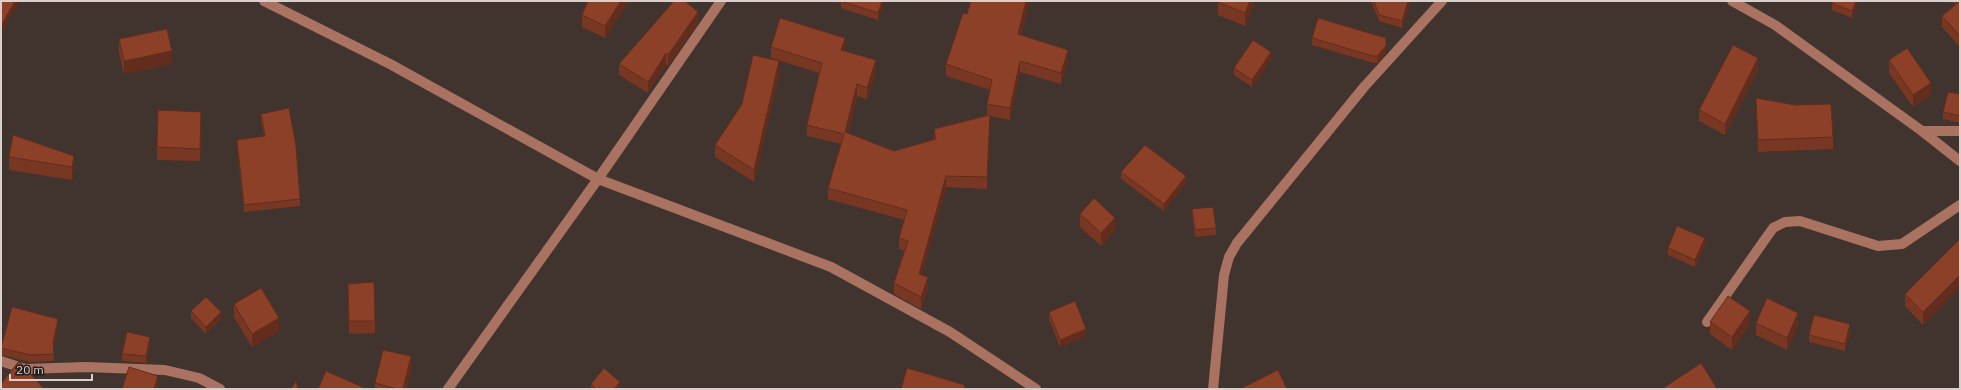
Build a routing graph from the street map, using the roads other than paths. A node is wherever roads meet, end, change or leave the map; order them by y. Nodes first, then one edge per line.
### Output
1 (264, 1) edge
2 (721, 1) edge
3 (1442, 1) edge
4 (1732, 1) edge
5 (1922, 130) junction
6 (1960, 131) edge
7 (1960, 161) edge
8 (598, 179) junction
9 (1960, 206) edge
10 (1708, 322) dead end
11 (1, 361) edge
12 (220, 389) edge
13 (448, 389) edge
14 (1036, 389) edge
15 (1213, 389) edge

1 - 8 street
2 - 8 street
3 - 15 street
4 - 5 street
5 - 6 street
5 - 7 street
8 - 13 street
8 - 14 street
9 - 10 street
11 - 12 street

